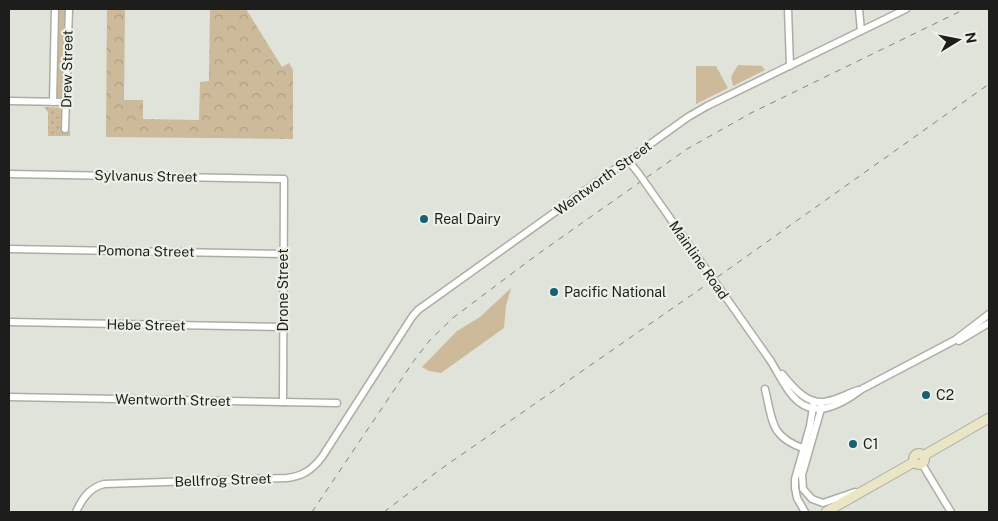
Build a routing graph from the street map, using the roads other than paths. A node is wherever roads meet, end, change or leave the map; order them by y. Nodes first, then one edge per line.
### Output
1 (55, 9) edge
2 (69, 9) edge
3 (788, 9) edge
4 (860, 9) edge
5 (906, 9) edge
6 (861, 31) junction
7 (790, 66) junction
8 (9, 101) edge
9 (54, 102) junction
10 (66, 102) junction
11 (66, 129) dead end
12 (628, 160) junction
13 (9, 174) edge
14 (284, 179) joint
15 (9, 249) edge
16 (284, 254) junction
17 (989, 314) edge
18 (9, 322) edge
19 (989, 323) edge
20 (283, 327) junction
21 (954, 340) junction
22 (765, 389) dead end
23 (9, 397) edge
24 (283, 402) junction
25 (337, 403) dead end
26 (817, 405) junction
27 (352, 411) joint
28 (989, 418) edge
29 (806, 449) junction
30 (920, 461) junction
31 (869, 487) junction
32 (76, 512) edge
33 (805, 512) edge
34 (826, 512) edge
35 (950, 512) edge

1 - 9 street, Drew Street
2 - 10 street, Drew Street
3 - 7 street
4 - 6 street
5 - 6 street, Wentworth Street
6 - 7 street, Wentworth Street
7 - 12 street, Wentworth Street
8 - 9 street
9 - 10 street
10 - 11 street, Drew Street
12 - 26 street, Mainline Road, bridge
12 - 27 street, Wentworth Street
13 - 14 street, Sylvanus Street
14 - 16 street, Drone Street
15 - 16 street, Pomona Street
16 - 20 street, Drone Street
17 - 21 street
18 - 20 street, Hebe Street
19 - 21 street
20 - 24 street, Drone Street
21 - 26 street
22 - 29 street
23 - 24 street, Wentworth Street
24 - 25 street, Wentworth Street
26 - 29 street
27 - 32 street, Bellfrog Street
28 - 30 main road
29 - 31 street
29 - 33 street
30 - 31 main road
30 - 35 street
31 - 34 main road

